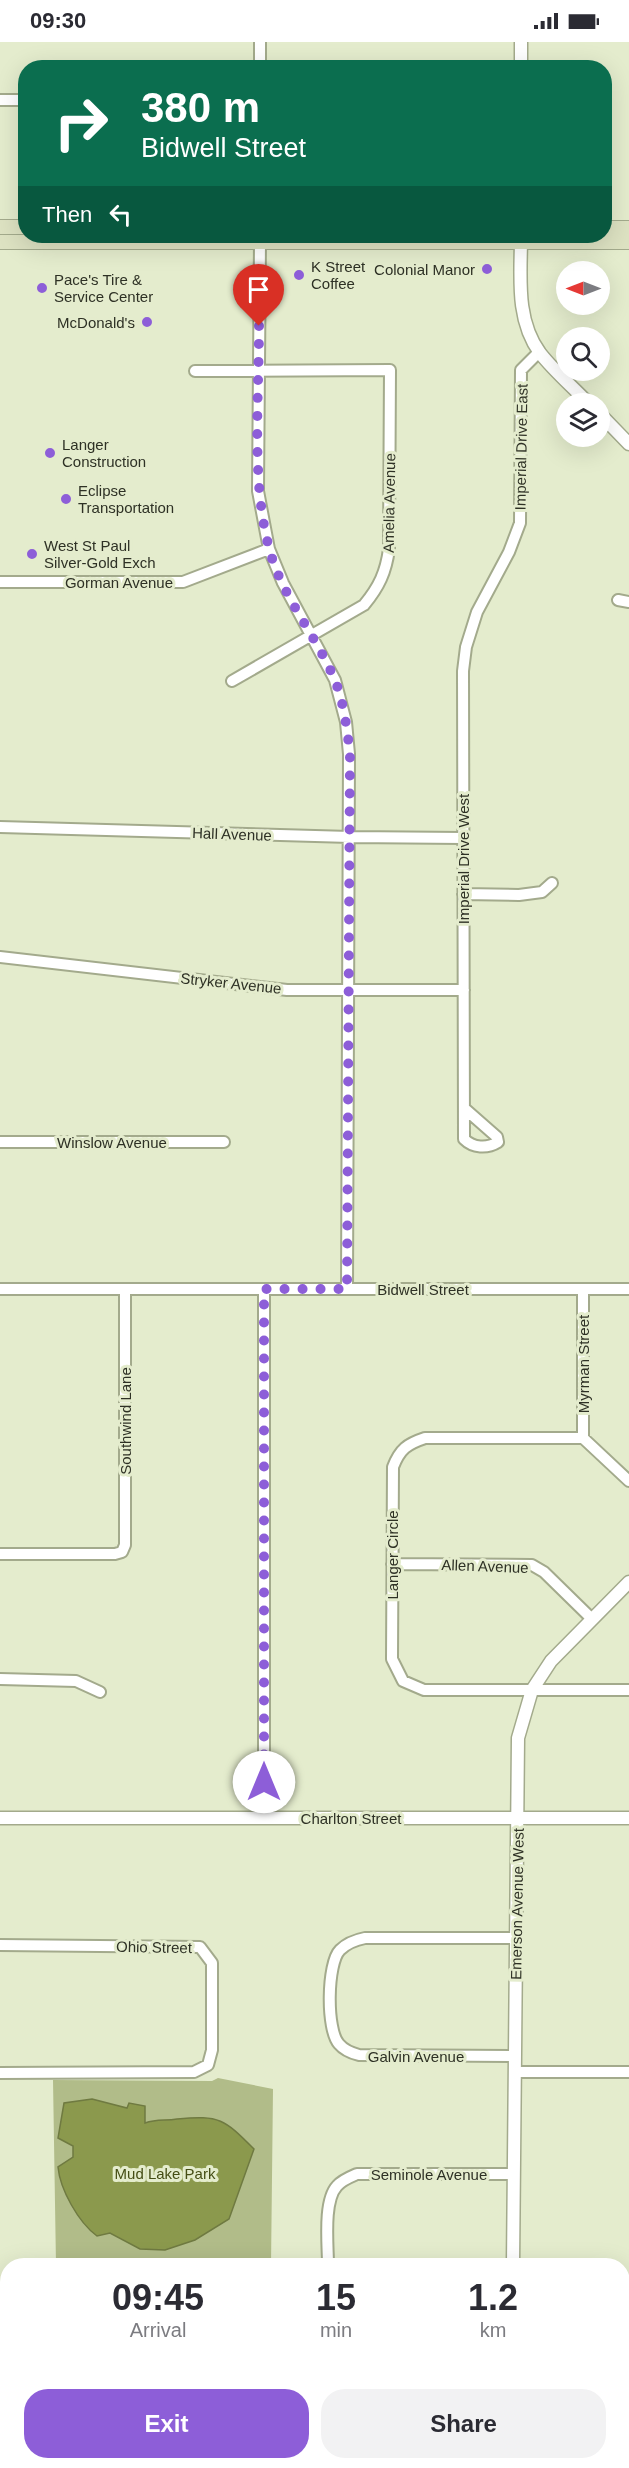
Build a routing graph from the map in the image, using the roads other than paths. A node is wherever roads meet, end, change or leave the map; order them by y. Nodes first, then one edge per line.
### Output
1 (260, 42) edge
2 (521, 42) edge
3 (260, 60) edge
4 (521, 60) edge
5 (0, 100) edge
6 (18, 100) edge
7 (0, 227) edge
8 (18, 227) edge
9 (612, 228) edge
10 (629, 228) edge
11 (612, 241) edge
12 (0, 242) edge
13 (18, 242) edge
14 (629, 242) edge
15 (258, 243) edge
16 (521, 243) edge
17 (540, 352) junction
18 (195, 370) dead end
19 (259, 370) junction
20 (579, 393) edge
21 (610, 424) edge
22 (629, 444) edge
23 (269, 549) junction
24 (0, 582) edge
25 (477, 612) joint
26 (313, 636) junction
27 (232, 681) dead end
28 (0, 827) edge
29 (350, 837) junction
30 (463, 838) junction
31 (552, 883) dead end
32 (463, 894) junction
33 (0, 957) edge
34 (348, 990) junction
35 (464, 990) junction
36 (464, 1108) dead end
37 (0, 1142) edge
38 (224, 1142) dead end
39 (0, 1289) edge
40 (124, 1289) junction
41 (264, 1289) junction
42 (347, 1289) junction
43 (583, 1289) junction
44 (629, 1289) edge
45 (583, 1438) junction
46 (629, 1481) edge
47 (0, 1554) edge
48 (392, 1564) junction
49 (629, 1582) edge
50 (592, 1619) junction
51 (0, 1679) edge
52 (532, 1690) junction
53 (629, 1690) edge
54 (100, 1692) dead end
55 (0, 1818) edge
56 (264, 1818) junction
57 (518, 1818) junction
58 (629, 1818) edge
59 (516, 1938) junction
60 (0, 1945) edge
61 (514, 2056) junction
62 (515, 2072) junction
63 (629, 2072) edge
64 (0, 2073) edge
65 (514, 2174) junction
66 (328, 2258) edge
67 (513, 2258) edge

1 - 3 street
2 - 4 street
5 - 6 street
7 - 8 main road
9 - 10 main road
11 - 14 main road
12 - 13 main road
15 - 19 street
16 - 17 street
17 - 20 street
17 - 25 street, Imperial Drive East
18 - 19 street
19 - 23 street
19 - 26 street, Amelia Avenue
21 - 22 street
23 - 24 street, Gorman Avenue
23 - 26 street
25 - 30 street, Imperial Drive West
26 - 27 street, Amelia Avenue
26 - 29 street
28 - 29 street, Hall Avenue
29 - 30 street, Hall Avenue
29 - 34 street
30 - 32 street, Imperial Drive West
31 - 32 street
32 - 35 street, Imperial Drive West
33 - 34 street, Stryker Avenue
34 - 35 street, Stryker Avenue
34 - 42 street
35 - 36 street, Imperial Drive West
37 - 38 street, Winslow Avenue
39 - 40 street, Bidwell Street
40 - 41 street, Bidwell Street
40 - 47 street, Southwind Lane
41 - 42 street, Bidwell Street
41 - 56 street
42 - 43 street, Bidwell Street
43 - 44 street, Bidwell Street
43 - 45 street, Myrman Street
45 - 46 street
45 - 48 street, Langer Circle
48 - 50 street, Allen Avenue
48 - 52 street, Langer Circle
49 - 50 street, Emerson Avenue West
50 - 52 street, Emerson Avenue West
51 - 54 street
52 - 53 street, Langer Circle
52 - 57 street, Emerson Avenue West
55 - 56 street, Charlton Street
56 - 57 street, Charlton Street
57 - 58 street, Charlton Street
57 - 59 street, Emerson Avenue West
59 - 61 street, Emerson Avenue West
59 - 61 street, Galvin Avenue
60 - 64 street, Ohio Street
61 - 62 street, Emerson Avenue West
62 - 63 street
62 - 65 street, Emerson Avenue West
65 - 66 street, Seminole Avenue
65 - 67 street, Emerson Avenue West

